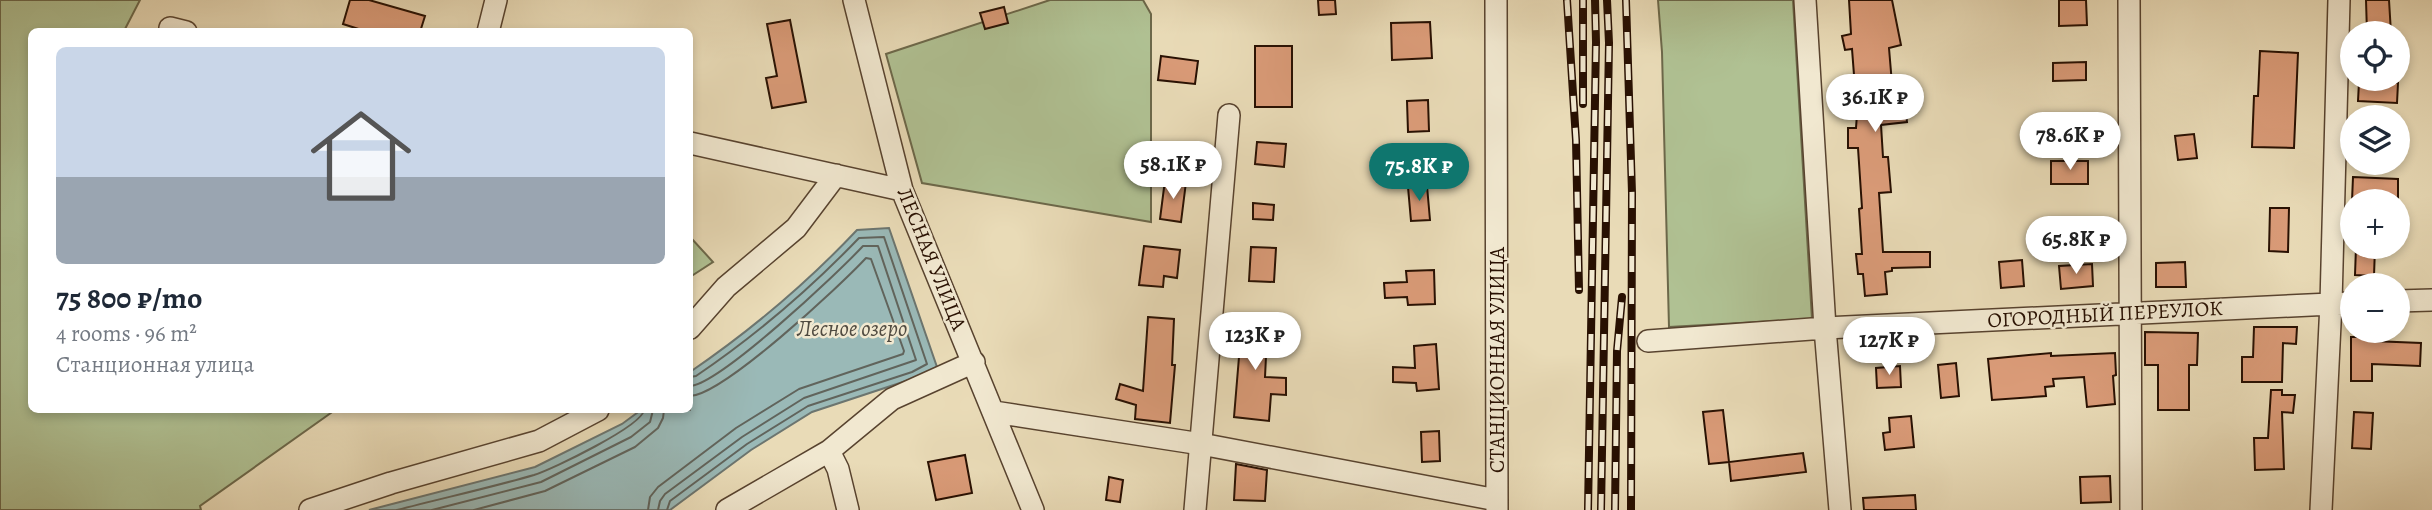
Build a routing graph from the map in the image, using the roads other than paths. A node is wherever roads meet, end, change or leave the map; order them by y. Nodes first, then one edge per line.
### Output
1 (496, 0) edge
2 (853, 0) edge
3 (1496, 0) edge
4 (1805, 0) edge
5 (2129, 0) edge
6 (2339, 0) edge
7 (489, 28) edge
8 (1229, 115) dead end
9 (693, 144) edge
10 (836, 175) junction
11 (902, 190) junction
12 (2342, 273) edge
13 (2432, 300) edge
14 (2410, 301) edge
15 (2340, 303) edge
16 (2131, 313) junction
17 (2340, 323) edge
18 (693, 325) edge
19 (1825, 328) junction
20 (1648, 341) dead end
21 (974, 362) junction
22 (994, 412) junction
23 (592, 413) edge
24 (1201, 444) junction
25 (829, 451) junction
26 (1497, 505) edge
27 (310, 510) edge
28 (727, 510) edge
29 (848, 510) edge
30 (1033, 510) edge
31 (1195, 510) edge
32 (1840, 510) edge
33 (2131, 510) edge
34 (2321, 510) edge

1 - 7 street
2 - 11 street, ЛЕСНАЯ УЛИЦА
3 - 26 street, СТАНЦИОННАЯ УЛИЦА
4 - 19 street
5 - 16 street
6 - 12 street
8 - 24 street
9 - 10 street
10 - 11 street
10 - 18 street
11 - 21 street, ЛЕСНАЯ УЛИЦА
13 - 14 street
15 - 16 street, ОГОРОДНЫЙ ПЕРЕУЛОК
16 - 19 street, ОГОРОДНЫЙ ПЕРЕУЛОК
16 - 33 street
17 - 34 street
19 - 20 street, ОГОРОДНЫЙ ПЕРЕУЛОК
19 - 32 street
21 - 22 street, ЛЕСНАЯ УЛИЦА
21 - 25 street
22 - 24 street
22 - 30 street, ЛЕСНАЯ УЛИЦА
23 - 27 street
24 - 26 street
24 - 31 street
25 - 28 street
25 - 29 street

